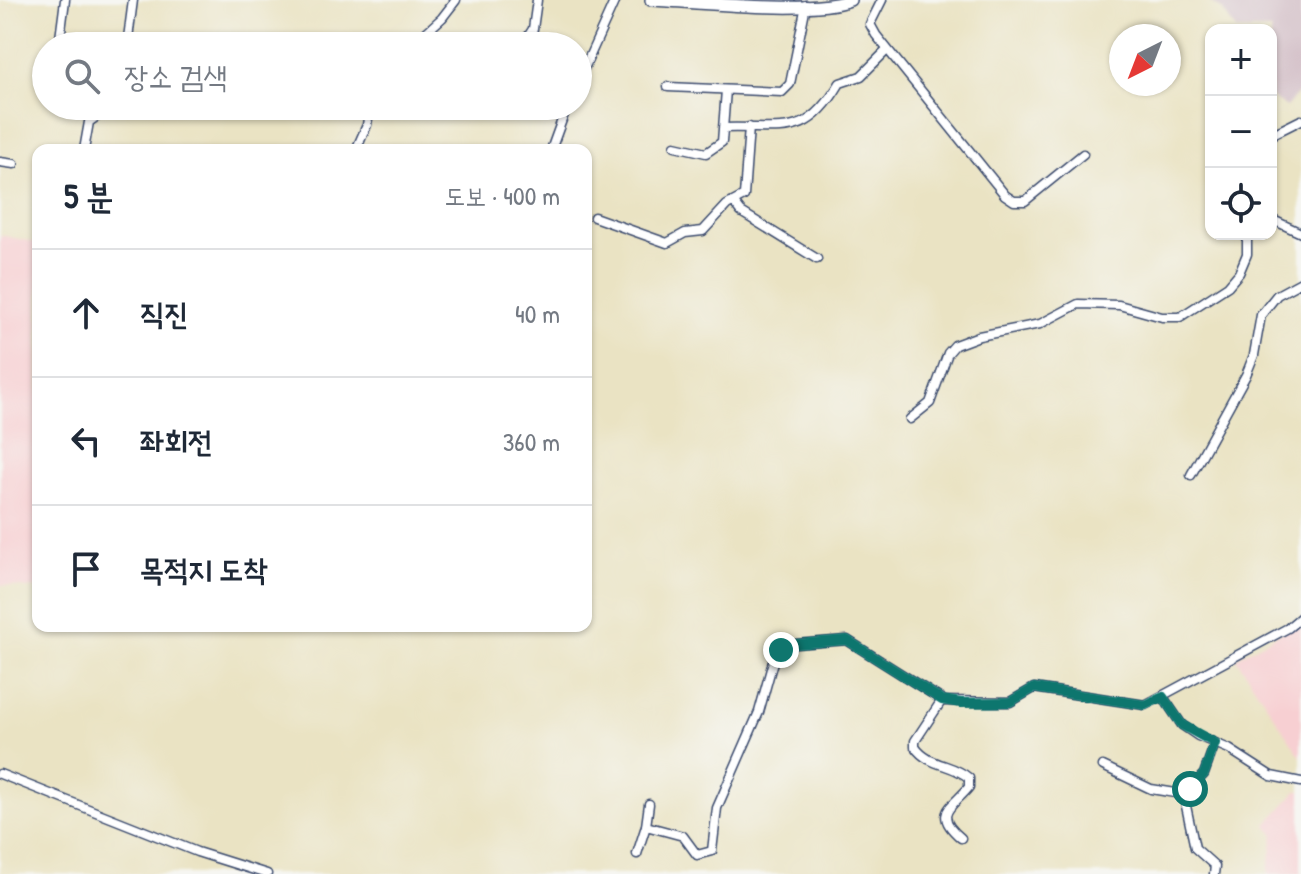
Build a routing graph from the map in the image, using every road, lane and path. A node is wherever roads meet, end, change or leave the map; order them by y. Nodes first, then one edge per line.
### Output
1 (65, 0) edge
2 (133, 0) edge
3 (456, 0) edge
4 (537, 0) edge
5 (615, 0) edge
6 (651, 0) edge
7 (850, 0) edge
8 (882, 0) edge
9 (689, 1) edge
10 (806, 5) junction
11 (61, 32) edge
12 (129, 32) edge
13 (426, 32) edge
14 (531, 32) edge
15 (887, 50) junction
16 (592, 51) edge
17 (668, 87) dead end
18 (726, 90) junction
19 (92, 120) edge
20 (368, 120) edge
21 (562, 120) edge
22 (1301, 120) edge
23 (749, 127) junction
24 (724, 128) junction
25 (1277, 132) edge
26 (85, 144) edge
27 (359, 144) edge
28 (553, 144) edge
29 (675, 146) dead end
30 (1083, 154) dead end
31 (0, 162) edge
32 (14, 164) dead end
33 (734, 203) junction
34 (594, 217) dead end
35 (1277, 222) edge
36 (1301, 233) edge
37 (1247, 240) edge
38 (817, 259) dead end
39 (1301, 282) edge
40 (910, 419) dead end
41 (1191, 475) dead end
42 (1301, 617) edge
43 (1163, 697) junction
44 (942, 700) junction
45 (1215, 743) junction
46 (1103, 766) dead end
47 (0, 774) edge
48 (1301, 782) edge
49 (1188, 795) junction
50 (649, 804) dead end
51 (646, 826) junction
52 (961, 838) dead end
53 (637, 854) dead end
54 (267, 874) edge
55 (1214, 874) edge

1 - 11 street
2 - 12 street
3 - 13 street
4 - 14 street
5 - 16 street
6 - 9 main road
7 - 10 main road
8 - 15 street
9 - 10 main road
10 - 18 street
15 - 23 street
15 - 30 street
17 - 18 street
18 - 24 street
19 - 26 street
20 - 27 street
21 - 28 street
22 - 25 street
23 - 24 street
23 - 33 street
24 - 29 street
31 - 32 street
33 - 34 street
33 - 38 street
35 - 36 street
37 - 40 street
39 - 41 street
42 - 43 street
43 - 44 street
43 - 45 street
44 - 51 street
44 - 52 street
45 - 48 street
45 - 49 street
46 - 49 street
47 - 54 street
49 - 55 street
50 - 51 street
51 - 53 street

